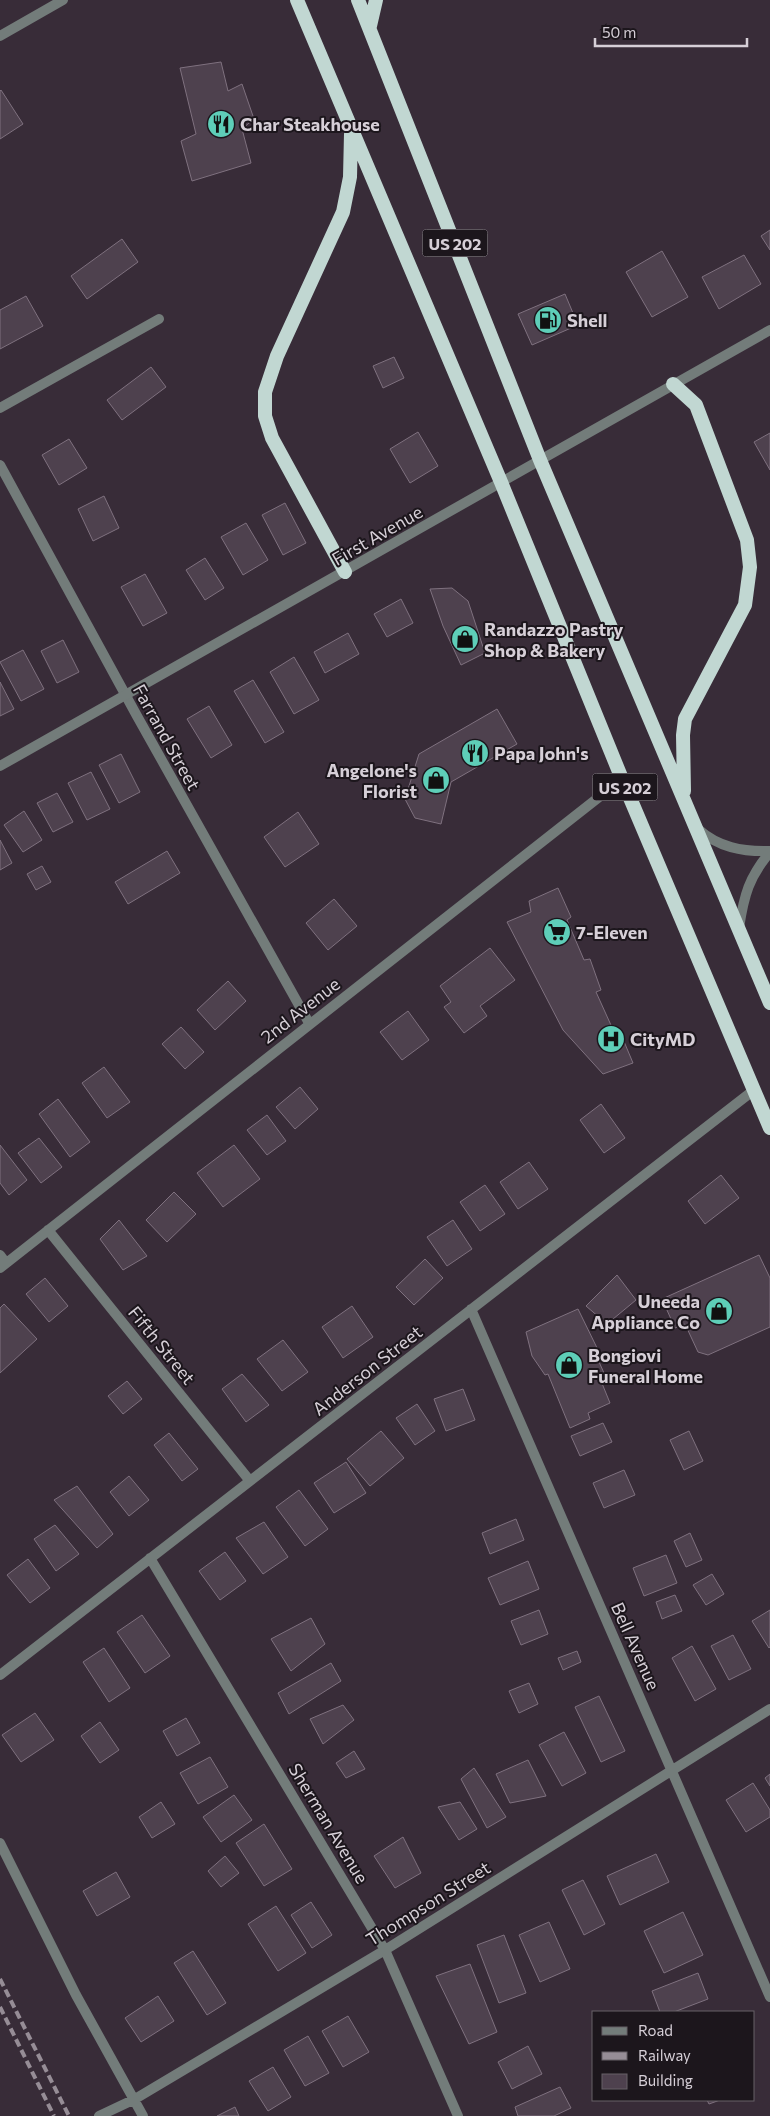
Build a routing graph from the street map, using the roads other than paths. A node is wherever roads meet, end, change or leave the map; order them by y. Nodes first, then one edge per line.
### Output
1 (63, 0) edge
2 (297, 0) edge
3 (358, 0) edge
4 (376, 0) edge
5 (370, 26) junction
6 (0, 36) edge
7 (351, 128) junction
8 (159, 320) dead end
9 (770, 330) edge
10 (673, 384) junction
11 (0, 408) edge
12 (540, 460) junction
13 (0, 465) edge
14 (501, 482) junction
15 (345, 572) junction
16 (125, 694) junction
17 (0, 766) edge
18 (622, 779) junction
19 (684, 799) junction
20 (698, 828) junction
21 (770, 852) edge
22 (739, 928) junction
23 (770, 1003) edge
24 (309, 1023) junction
25 (754, 1090) junction
26 (770, 1128) edge
27 (48, 1230) junction
28 (2, 1262) edge
29 (471, 1309) junction
30 (250, 1481) junction
31 (150, 1558) junction
32 (0, 1675) edge
33 (770, 1709) edge
34 (673, 1770) junction
35 (0, 1843) edge
36 (385, 1950) junction
37 (770, 1997) edge
38 (135, 2100) junction
39 (99, 2116) edge
40 (143, 2116) edge
41 (458, 2116) edge

1 - 6 street
2 - 7 highway, US 202
3 - 5 highway, US 202
4 - 5 highway
5 - 12 highway, US 202
7 - 14 highway, US 202
7 - 15 highway
8 - 11 street
9 - 10 street, First Avenue
10 - 12 street, First Avenue
10 - 19 highway
12 - 14 street, First Avenue
12 - 19 highway, US 202
13 - 16 street, Farrand Street
14 - 15 street, First Avenue
14 - 18 highway, US 202
15 - 16 street, First Avenue
16 - 17 street, First Avenue
16 - 24 street, Farrand Street
18 - 24 street, 2nd Avenue
18 - 25 highway, US 202
19 - 20 highway, US 202
20 - 21 street
20 - 22 highway, US 202
21 - 22 street
22 - 23 highway, US 202
24 - 27 street, 2nd Avenue
25 - 26 highway, US 202
25 - 29 street, Anderson Street
27 - 28 street, 2nd Avenue
27 - 30 street, Fifth Street
29 - 30 street, Anderson Street
29 - 34 street, Bell Avenue
30 - 31 street, Anderson Street
31 - 32 street, Anderson Street
31 - 36 street, Sherman Avenue
33 - 34 street, Thompson Street
34 - 36 street, Thompson Street
34 - 37 street, Bell Avenue
35 - 38 street
36 - 38 street, Thompson Street
36 - 41 street, Sherman Avenue
38 - 39 street, Thompson Street
38 - 40 street

